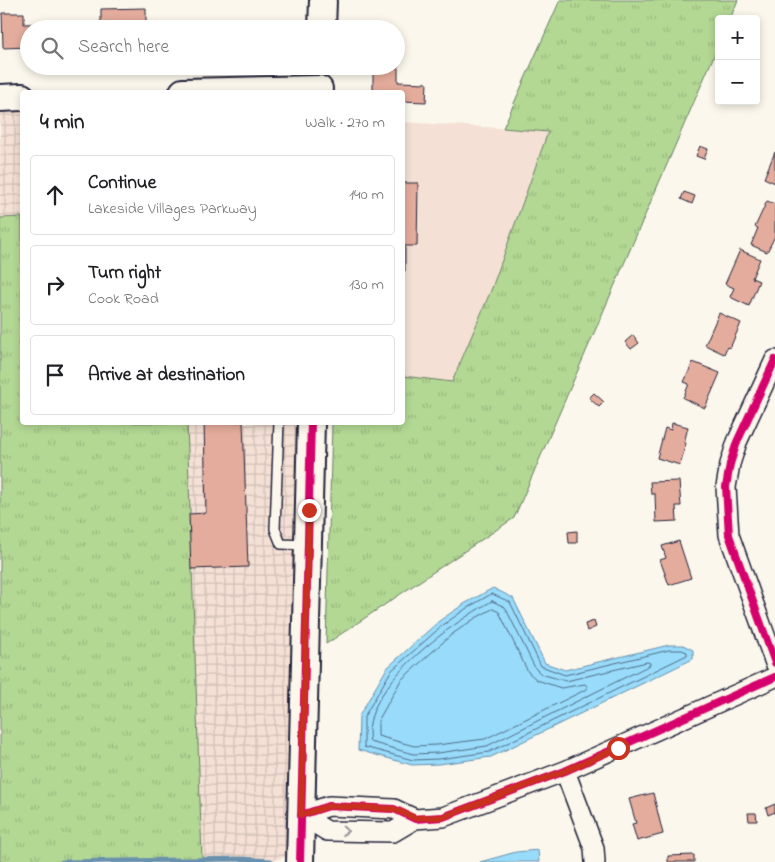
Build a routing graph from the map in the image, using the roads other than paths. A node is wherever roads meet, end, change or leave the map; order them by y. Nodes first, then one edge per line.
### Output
1 (323, 0) edge
2 (322, 20) edge
3 (320, 82) edge
4 (210, 90) edge
5 (20, 97) edge
6 (0, 98) edge
7 (775, 360) edge
8 (278, 425) edge
9 (311, 425) edge
10 (308, 545) junction
11 (775, 663) edge
12 (775, 678) edge
13 (565, 771) junction
14 (301, 815) junction
15 (300, 862) edge
16 (595, 862) edge

1 - 2 street
3 - 4 street
5 - 6 street
7 - 11 street
8 - 10 lane
9 - 10 street
10 - 14 street
12 - 13 street
13 - 14 street
13 - 16 street
14 - 15 street

